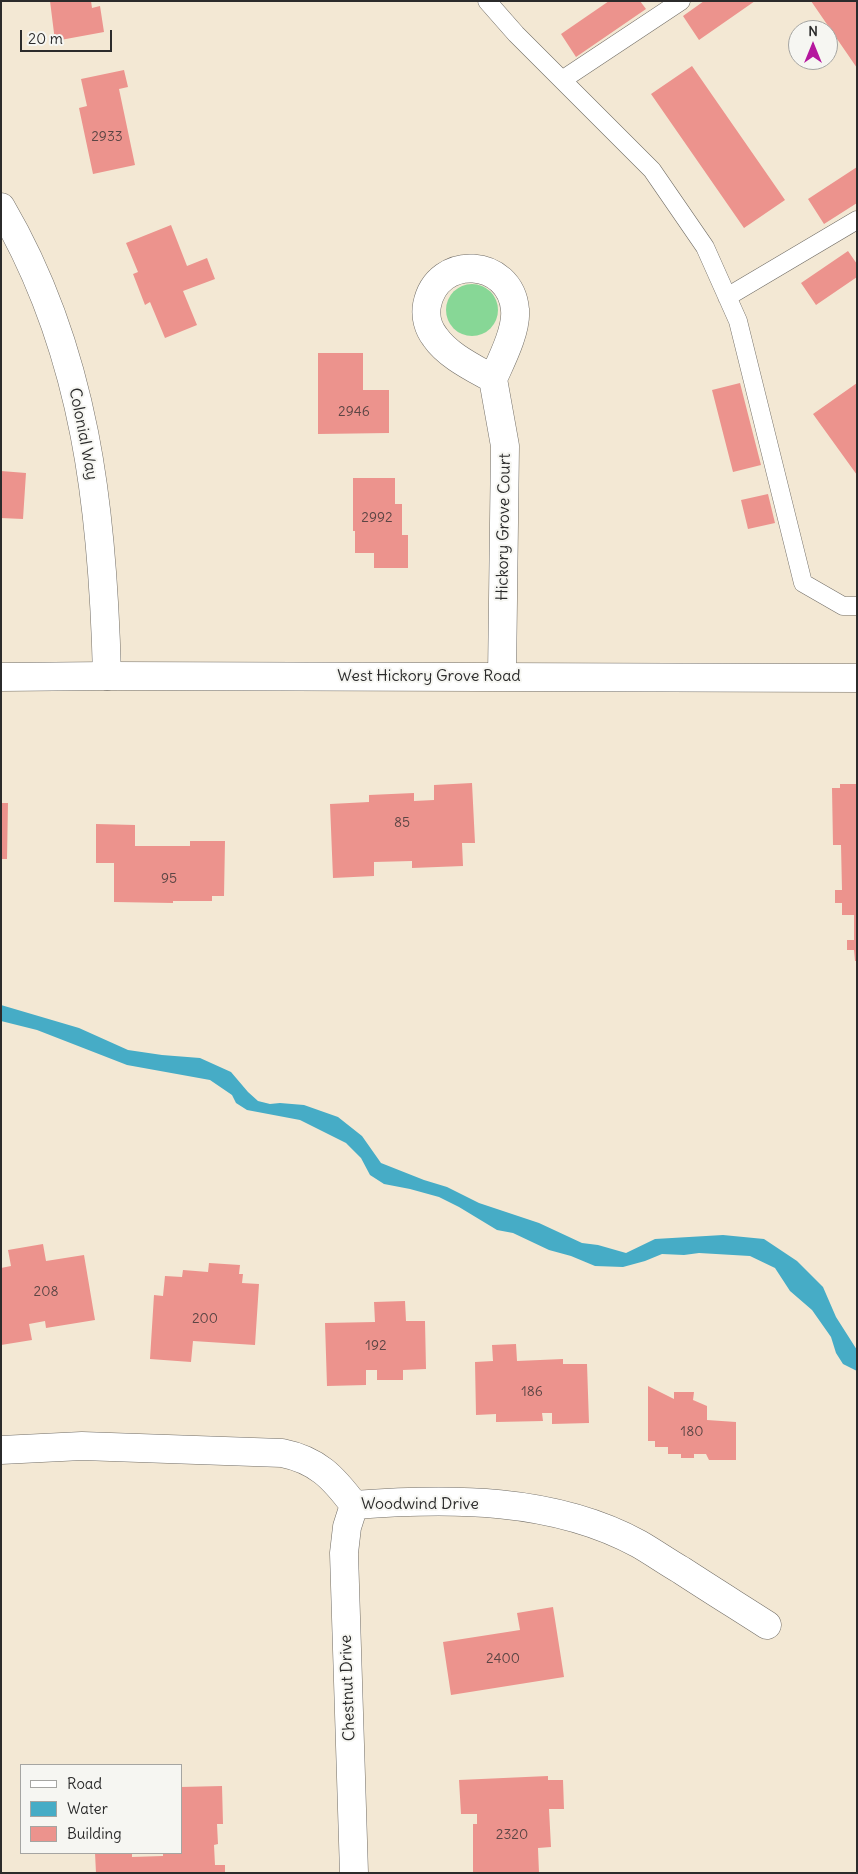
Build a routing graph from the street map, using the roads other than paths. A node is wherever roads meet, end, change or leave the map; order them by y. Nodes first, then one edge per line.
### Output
1 (487, 1) edge
2 (681, 1) edge
3 (562, 80) junction
4 (1, 207) edge
5 (857, 220) edge
6 (727, 297) junction
7 (494, 379) dead end
8 (857, 606) edge
9 (107, 676) junction
10 (502, 676) junction
11 (1, 677) edge
12 (857, 678) edge
13 (1, 1450) edge
14 (354, 1505) junction
15 (768, 1625) dead end
16 (354, 1873) edge

1 - 3 lane
2 - 3 lane
3 - 6 lane
4 - 9 street, Colonial Way
5 - 6 lane
6 - 8 lane
7 - 10 street, Hickory Grove Court
9 - 10 street, West Hickory Grove Road
9 - 11 street, West Hickory Grove Road
10 - 12 street, West Hickory Grove Road
13 - 14 street, Woodwind Drive
14 - 15 street, Woodwind Drive
14 - 16 street, Chestnut Drive

